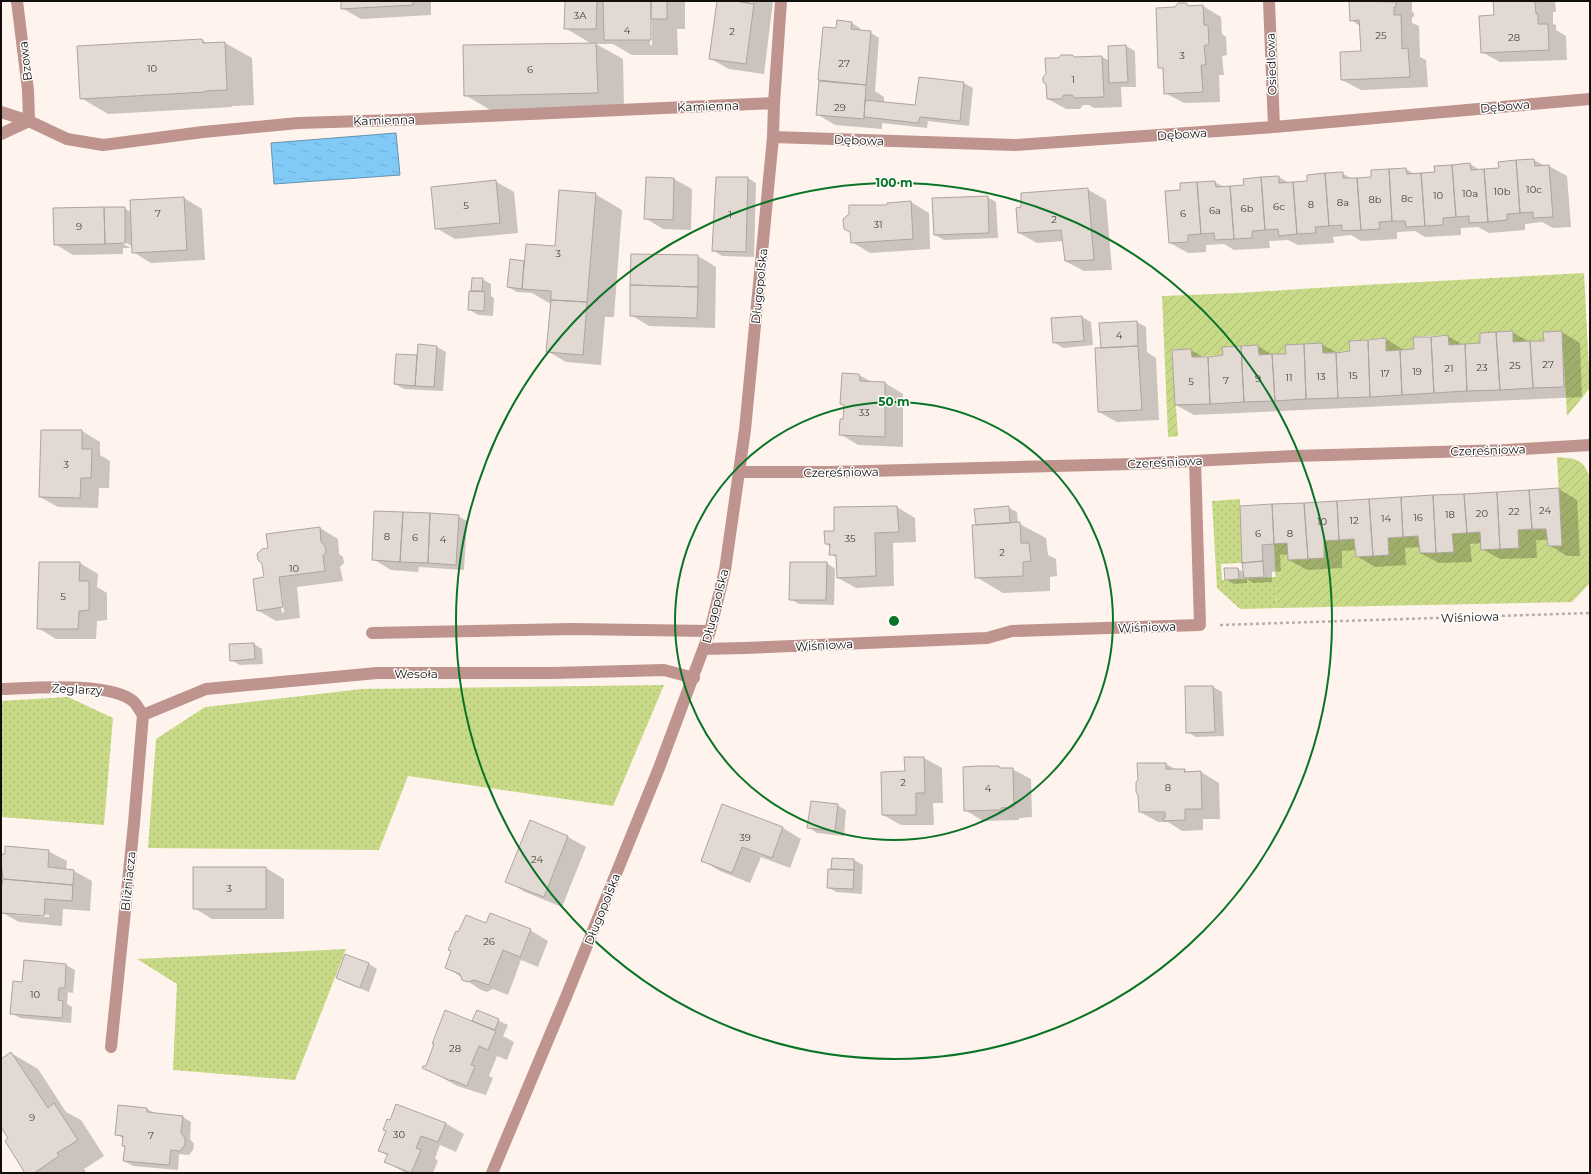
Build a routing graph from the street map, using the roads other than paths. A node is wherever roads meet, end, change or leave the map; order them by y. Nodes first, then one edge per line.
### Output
1 (17, 1) edge
2 (781, 1) edge
3 (1269, 1) edge
4 (1590, 99) edge
5 (774, 103) junction
6 (1, 112) edge
7 (29, 122) junction
8 (1274, 127) junction
9 (1, 134) edge
10 (773, 137) junction
11 (1590, 445) edge
12 (1195, 461) junction
13 (739, 472) junction
14 (710, 631) junction
15 (372, 633) dead end
16 (704, 649) junction
17 (694, 678) junction
18 (1, 689) edge
19 (143, 715) junction
20 (111, 1047) dead end
21 (492, 1173) edge

1 - 7 street, Bzowa
2 - 5 street, Długopolska
3 - 8 street, Osiedlowa
4 - 8 street, Dębowa
5 - 7 street, Kamienna
5 - 10 street, Długopolska
6 - 7 street, Kamienna
7 - 9 street
8 - 10 street, Dębowa
10 - 13 street, Długopolska
11 - 12 street, Czereśniowa
12 - 13 street, Czereśniowa
12 - 16 street, Wiśniowa
13 - 14 street, Długopolska
14 - 15 street
14 - 16 street, Długopolska
16 - 17 street, Długopolska
17 - 19 street, Wesoła
17 - 21 street, Długopolska
18 - 19 street, Żeglarzy
19 - 20 street, Bliźniacza

